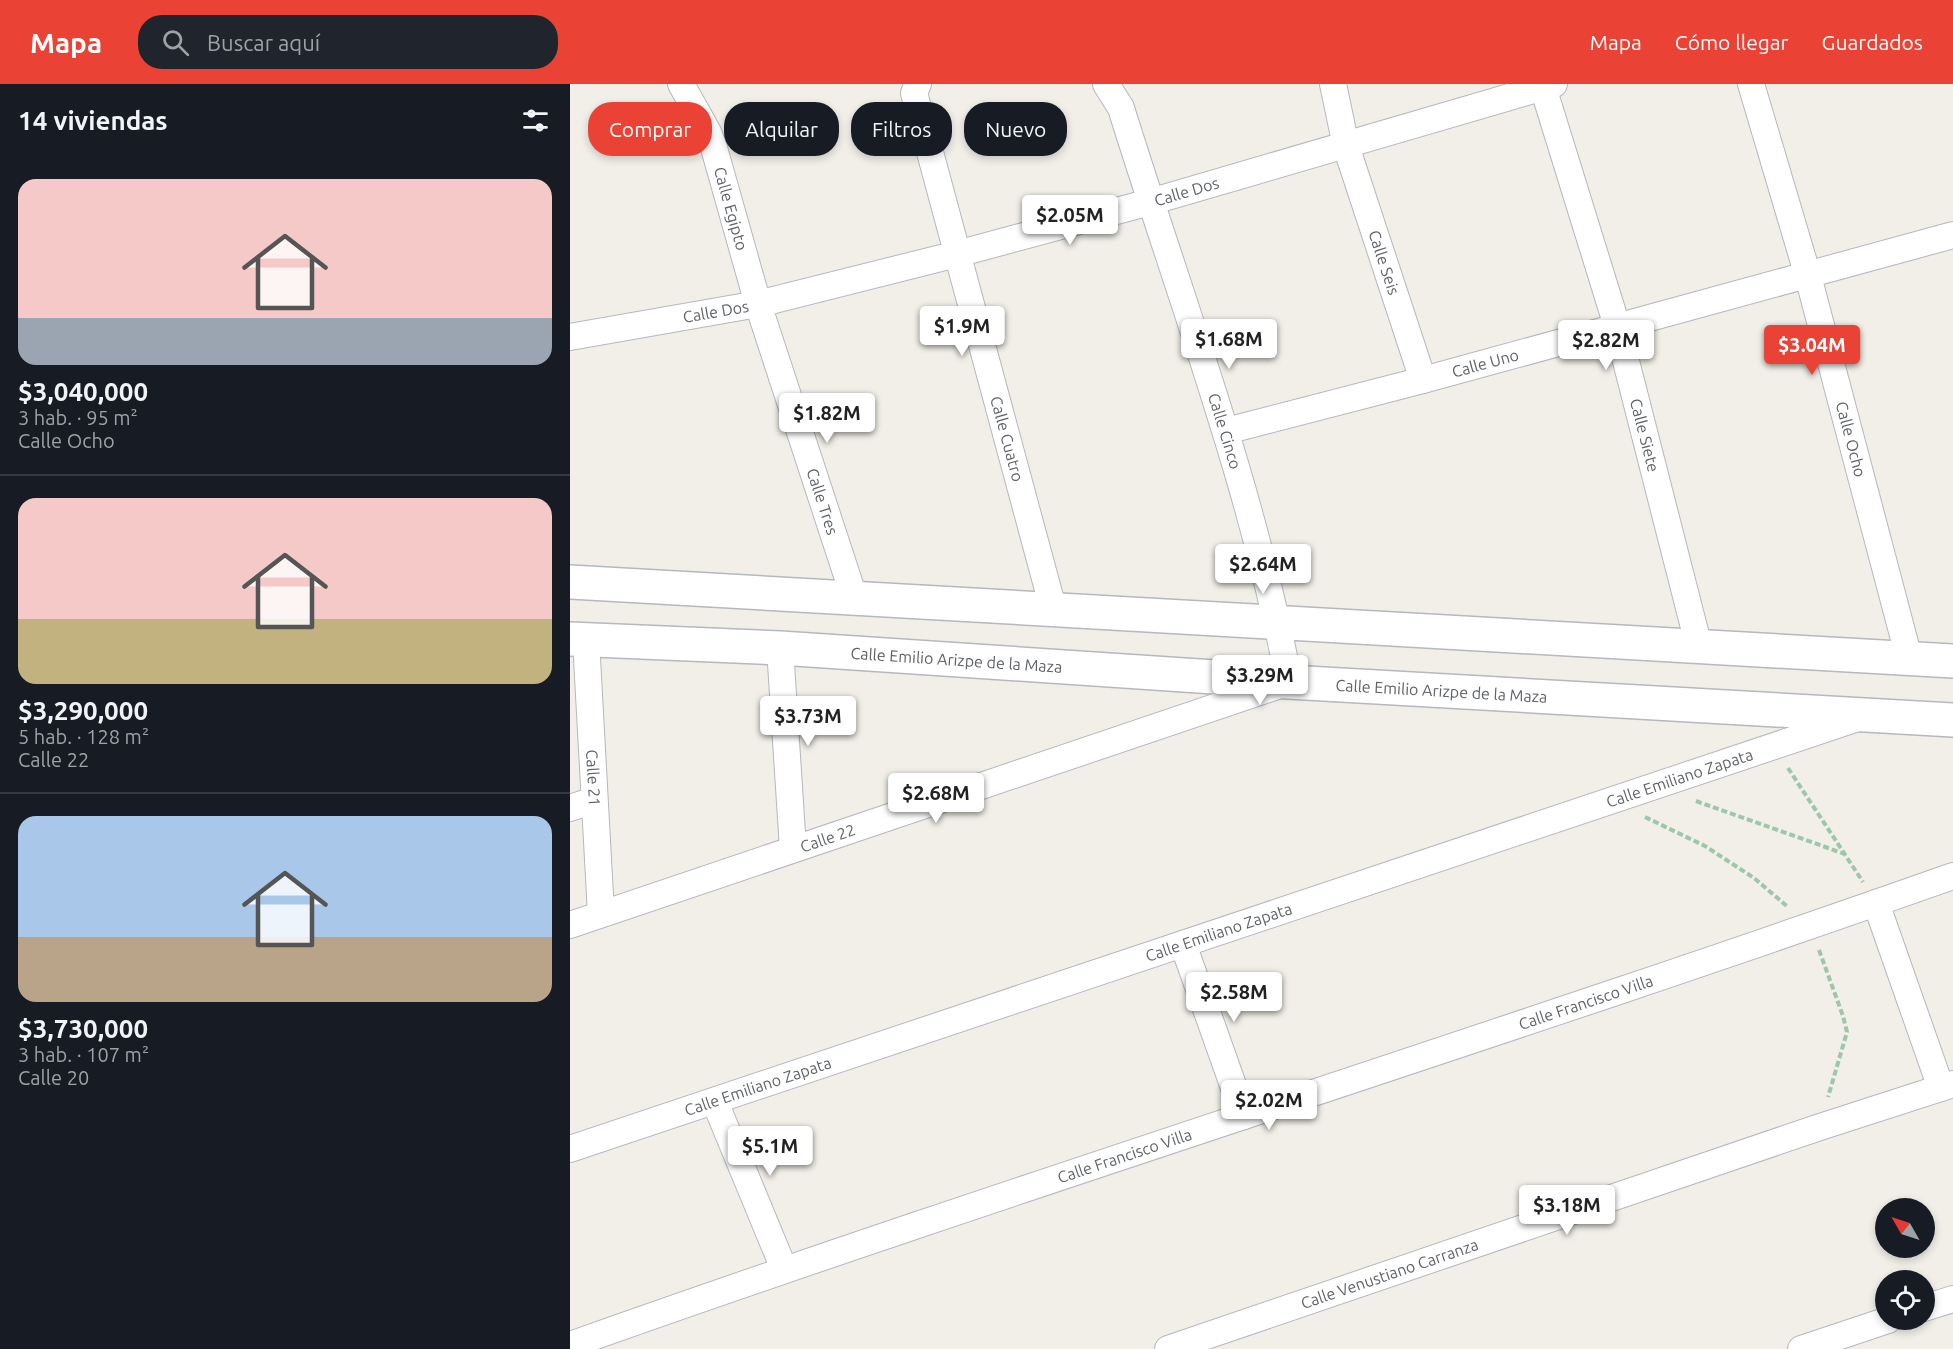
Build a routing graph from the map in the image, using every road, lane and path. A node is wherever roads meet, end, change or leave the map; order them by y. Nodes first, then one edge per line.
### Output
1 (681, 84) edge
2 (1106, 84) edge
3 (1333, 84) edge
4 (1751, 84) edge
5 (1547, 85) edge
6 (916, 89) edge
7 (1346, 146) junction
8 (1150, 202) junction
9 (1953, 236) edge
10 (957, 254) junction
11 (1808, 276) junction
12 (758, 304) junction
13 (1617, 326) junction
14 (570, 337) edge
15 (1423, 380) junction
16 (1226, 431) junction
17 (570, 582) edge
18 (854, 597) junction
19 (1053, 608) junction
20 (1277, 622) junction
21 (578, 639) edge
22 (1699, 647) junction
23 (780, 648) junction
24 (1909, 658) junction
25 (1953, 661) edge
26 (1289, 682) junction
27 (1868, 715) junction
28 (1953, 720) edge
29 (1773, 747) junction
30 (1655, 786) junction
31 (594, 800) junction
32 (570, 808) edge
33 (793, 849) junction
34 (1845, 854) junction
35 (1953, 876) edge
36 (1876, 903) junction
37 (601, 914) junction
38 (570, 925) edge
39 (1183, 944) junction
40 (1947, 1086) edge
41 (715, 1102) junction
42 (1244, 1116) junction
43 (570, 1149) edge
44 (784, 1269) junction
45 (1953, 1299) edge
46 (1935, 1305) edge
47 (1875, 1328) edge
48 (1852, 1341) edge
49 (570, 1345) edge
50 (1168, 1349) edge
51 (1801, 1349) edge

1 - 12 street, Calle Egipto
2 - 8 street, Calle Cinco
3 - 7 street, Calle Seis
4 - 11 street, Calle Ocho
5 - 7 street, Calle Dos
5 - 13 street, Calle Siete
6 - 10 street, Calle Cuatro
7 - 8 street, Calle Dos
7 - 15 street, Calle Seis
8 - 10 street, Calle Dos
8 - 16 street, Calle Cinco
9 - 11 street, Calle Uno
10 - 12 street, Calle Dos
10 - 19 street, Calle Cuatro
11 - 13 street, Calle Uno
11 - 24 street, Calle Ocho
12 - 14 street, Calle Dos
12 - 18 street, Calle Tres
13 - 15 street, Calle Uno
13 - 22 street, Calle Siete
15 - 16 street, Calle Uno
16 - 20 street, Calle Cinco
17 - 18 street
18 - 19 street
19 - 20 street
20 - 22 street
20 - 26 street, Calle Cinco
21 - 23 street, Calle Emilio Arizpe de la Maza
21 - 31 street, Calle 21
22 - 24 street
23 - 26 street, Calle Emilio Arizpe de la Maza
23 - 33 street
24 - 25 street
26 - 27 street, Calle Emilio Arizpe de la Maza
26 - 33 street, Calle 22
27 - 28 street, Calle Emilio Arizpe de la Maza
27 - 29 street, Calle Emiliano Zapata
29 - 30 street, Calle Emiliano Zapata
29 - 34 path
30 - 34 path
30 - 39 street, Calle Emiliano Zapata
31 - 32 street
31 - 37 street, Calle 21
33 - 37 street, Calle 22
34 - 36 path
35 - 36 street, Calle Francisco Villa
36 - 40 street
36 - 42 street, Calle Francisco Villa
37 - 38 street, Calle 22
39 - 41 street, Calle Emiliano Zapata
39 - 42 street
40 - 50 street, Calle Venustiano Carranza
41 - 43 street, Calle Emiliano Zapata
41 - 44 street
42 - 44 street, Calle Francisco Villa
44 - 49 street, Calle Francisco Villa
45 - 46 street
47 - 48 street
48 - 51 street

